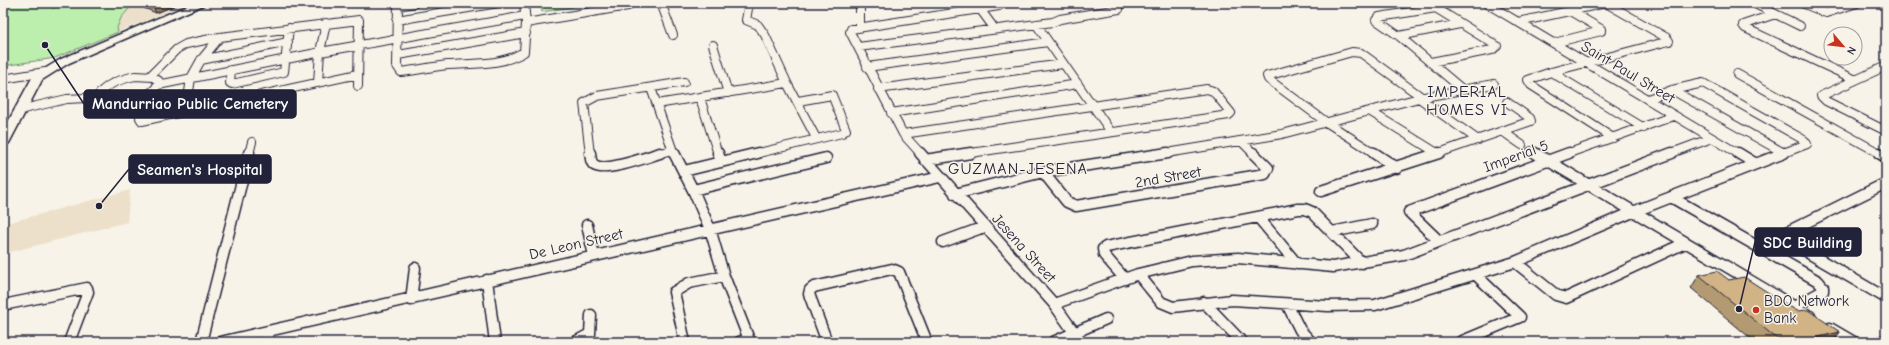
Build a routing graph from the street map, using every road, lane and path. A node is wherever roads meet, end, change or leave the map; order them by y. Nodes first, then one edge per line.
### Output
1 (203, 3) edge
2 (415, 3) edge
3 (498, 3) edge
4 (524, 3) edge
5 (631, 3) edge
6 (661, 3) edge
7 (749, 3) edge
8 (860, 3) edge
9 (1428, 3) edge
10 (1486, 3) edge
11 (1606, 3) edge
12 (1753, 3) edge
13 (1802, 3) edge
14 (1857, 3) edge
15 (398, 4) edge
16 (464, 6) edge
17 (999, 6) dead end
18 (1436, 8) junction
19 (980, 9) junction
20 (1119, 9) dead end
21 (1570, 11) junction
22 (1776, 14) junction
23 (526, 19) junction
24 (397, 20) junction
25 (1518, 22) junction
26 (326, 23) junction
27 (1036, 24) junction
28 (1460, 24) junction
29 (1800, 26) dead end
30 (860, 27) junction
31 (289, 28) junction
32 (994, 28) junction
33 (526, 33) junction
34 (673, 35) dead end
35 (1399, 36) junction
36 (220, 37) junction
37 (397, 38) junction
38 (288, 42) junction
39 (1048, 42) junction
40 (1554, 43) junction
41 (360, 45) junction
42 (712, 45) dead end
43 (858, 47) junction
44 (320, 52) junction
45 (398, 55) junction
46 (285, 58) junction
47 (201, 60) junction
48 (1431, 62) junction
49 (1587, 63) junction
50 (1063, 64) junction
51 (1886, 66) edge
52 (867, 68) junction
53 (231, 70) junction
54 (45, 72) junction
55 (1551, 72) junction
56 (358, 74) junction
57 (1737, 74) dead end
58 (150, 76) junction
59 (191, 78) junction
60 (3, 79) edge
61 (1856, 80) junction
62 (684, 82) dead end
63 (318, 83) junction
64 (787, 84) junction
65 (1078, 84) junction
66 (1494, 84) dead end
67 (158, 86) junction
68 (358, 86) dead end
69 (651, 88) junction
70 (878, 89) junction
71 (1462, 89) junction
72 (1672, 90) junction
73 (728, 93) junction
74 (97, 95) junction
75 (147, 95) junction
76 (700, 98) junction
77 (1421, 98) junction
78 (1648, 99) junction
79 (798, 101) junction
80 (1508, 102) dead end
81 (657, 104) junction
82 (1094, 107) junction
83 (19, 110) junction
84 (186, 112) junction
85 (1371, 112) junction
86 (891, 113) junction
87 (1674, 116) junction
88 (1326, 122) junction
89 (1644, 128) junction
90 (1502, 131) junction
91 (1886, 131) edge
92 (1111, 132) junction
93 (903, 134) junction
94 (816, 138) junction
95 (1613, 138) junction
96 (1712, 138) junction
97 (4, 140) edge
98 (1478, 140) junction
99 (252, 142) dead end
100 (1242, 142) junction
101 (1522, 145) dead end
102 (672, 150) junction
103 (1531, 150) dead end
104 (1438, 153) junction
105 (1784, 153) junction
106 (1886, 157) edge
107 (826, 158) dead end
108 (926, 160) junction
109 (1547, 160) junction
110 (721, 162) junction
111 (1756, 164) junction
112 (1397, 168) junction
113 (684, 171) junction
114 (1043, 172) junction
115 (940, 177) junction
116 (1886, 183) edge
117 (1588, 185) junction
118 (693, 190) junction
119 (1321, 191) dead end
120 (955, 194) junction
121 (1671, 197) junction
122 (1633, 212) junction
123 (1258, 218) junction
124 (1372, 224) dead end
125 (587, 225) dead end
126 (984, 227) junction
127 (710, 229) junction
128 (1332, 232) junction
129 (1439, 241) junction
130 (943, 242) dead end
131 (1685, 243) junction
132 (594, 256) junction
133 (1516, 262) junction
134 (1362, 263) junction
135 (1297, 264) junction
136 (414, 268) dead end
137 (1138, 274) junction
138 (1476, 275) junction
139 (724, 276) junction
140 (1125, 279) junction
141 (487, 280) junction
142 (1886, 298) edge
143 (411, 300) junction
144 (1204, 302) junction
145 (1054, 304) junction
146 (1287, 304) junction
147 (3, 305) edge
148 (1794, 307) junction
149 (591, 316) dead end
150 (1106, 318) dead end
151 (269, 331) junction
152 (1073, 332) junction
153 (746, 341) edge
154 (69, 342) edge
155 (201, 342) edge
156 (220, 342) edge
157 (268, 342) edge
158 (495, 342) edge
159 (575, 342) edge
160 (685, 342) edge
161 (827, 342) edge
162 (927, 342) edge
163 (1053, 342) edge
164 (1081, 342) edge
165 (1242, 342) edge
166 (1311, 342) edge
167 (1460, 342) edge
168 (1854, 342) edge

1 - 54 main road
2 - 15 street
3 - 16 street
4 - 23 street
5 - 23 street
6 - 34 street
7 - 64 street
8 - 30 street
9 - 18 street
10 - 25 street, Saint Paul Street
11 - 21 street
11 - 49 street
12 - 22 street
13 - 14 street
15 - 24 street
16 - 24 street
17 - 19 street
18 - 28 street
18 - 35 street
19 - 30 street
19 - 32 street
20 - 27 street
21 - 25 street
21 - 40 street
22 - 29 street
22 - 61 street
23 - 33 street
23 - 37 street
24 - 37 street
25 - 40 street, Saint Paul Street
26 - 31 street
26 - 41 street
26 - 44 street
27 - 32 street
27 - 39 street
28 - 35 street
28 - 48 street
30 - 43 street, Jesena Street
31 - 36 street
31 - 38 street
32 - 43 street
33 - 45 street
33 - 45 street
35 - 48 street
36 - 47 street
36 - 58 street
37 - 41 street
37 - 45 street
38 - 46 street
38 - 47 street
39 - 50 street
39 - 52 street
40 - 49 street, Saint Paul Street
41 - 44 street
41 - 56 street
42 - 73 street
43 - 52 street, Jesena Street
44 - 46 street
44 - 63 street
46 - 53 street
46 - 53 street
47 - 59 street
48 - 71 street
49 - 55 street
49 - 78 street, Saint Paul Street
50 - 65 street
50 - 70 street
51 - 61 street
52 - 70 street, Jesena Street
53 - 59 street
54 - 60 street
54 - 83 main road
55 - 89 street
55 - 95 street
56 - 63 street
56 - 68 street
57 - 106 street
58 - 67 street
58 - 74 street
59 - 67 street
59 - 84 street
61 - 91 street
62 - 69 street
63 - 84 street
64 - 73 street
64 - 79 street
65 - 82 street
65 - 86 street
66 - 71 street
67 - 75 street
69 - 81 street
69 - 102 street
70 - 86 street, Jesena Street
71 - 77 street
72 - 78 street
72 - 105 street
72 - 105 street
73 - 76 street
74 - 75 street
74 - 83 street
75 - 84 street
76 - 81 street
76 - 110 street
77 - 85 street
77 - 88 street
77 - 98 street
78 - 87 street, Saint Paul Street
79 - 94 street
79 - 94 street
80 - 90 street
81 - 102 street
82 - 92 street
82 - 92 street
82 - 93 street
83 - 97 main road
85 - 88 street
85 - 104 street
86 - 93 street, Jesena Street
87 - 89 street, Imperial 5
87 - 96 street, Saint Paul Street
88 - 100 street
88 - 112 street
89 - 95 street, Imperial 5
90 - 98 street
90 - 101 street
92 - 108 street
93 - 108 street, Jesena Street
94 - 110 street
95 - 109 street, Imperial 5
96 - 111 street, Saint Paul Street
96 - 117 street
98 - 104 street
99 - 155 street
100 - 114 street
100 - 114 street, 2nd Street
102 - 113 street
103 - 109 street
104 - 112 street
105 - 111 street
107 - 118 street
108 - 115 street, Jesena Street
109 - 117 street
109 - 129 street, Imperial 5
110 - 113 street
111 - 121 street
112 - 119 street
113 - 118 street
114 - 120 street
115 - 120 street, Jesena Street
115 - 127 street, De Leon Street
116 - 142 street
117 - 122 street
117 - 129 street
118 - 127 street
120 - 126 street, Jesena Street
121 - 122 street
121 - 148 street
122 - 131 street
122 - 133 street
123 - 128 street
123 - 135 street
123 - 140 street
124 - 128 street
125 - 132 street
126 - 130 street
126 - 145 street, Jesena Street
127 - 132 street, De Leon Street
127 - 139 street
128 - 134 street
129 - 134 street
131 - 133 street
131 - 148 street
132 - 141 street, De Leon Street
133 - 138 street
134 - 135 street
135 - 137 street
136 - 143 street
137 - 140 street
137 - 144 street
138 - 146 street
138 - 167 street
139 - 153 street
139 - 160 street
140 - 145 street
141 - 143 street, De Leon Street
141 - 158 street
143 - 151 street, De Leon Street
144 - 146 street
144 - 165 street
145 - 152 street, Jesena Street
146 - 166 street
147 - 154 street
148 - 168 street
149 - 159 street
150 - 152 street
151 - 156 street, De Leon Street
151 - 157 street
152 - 163 street
152 - 164 street, Jesena Street
161 - 162 street

